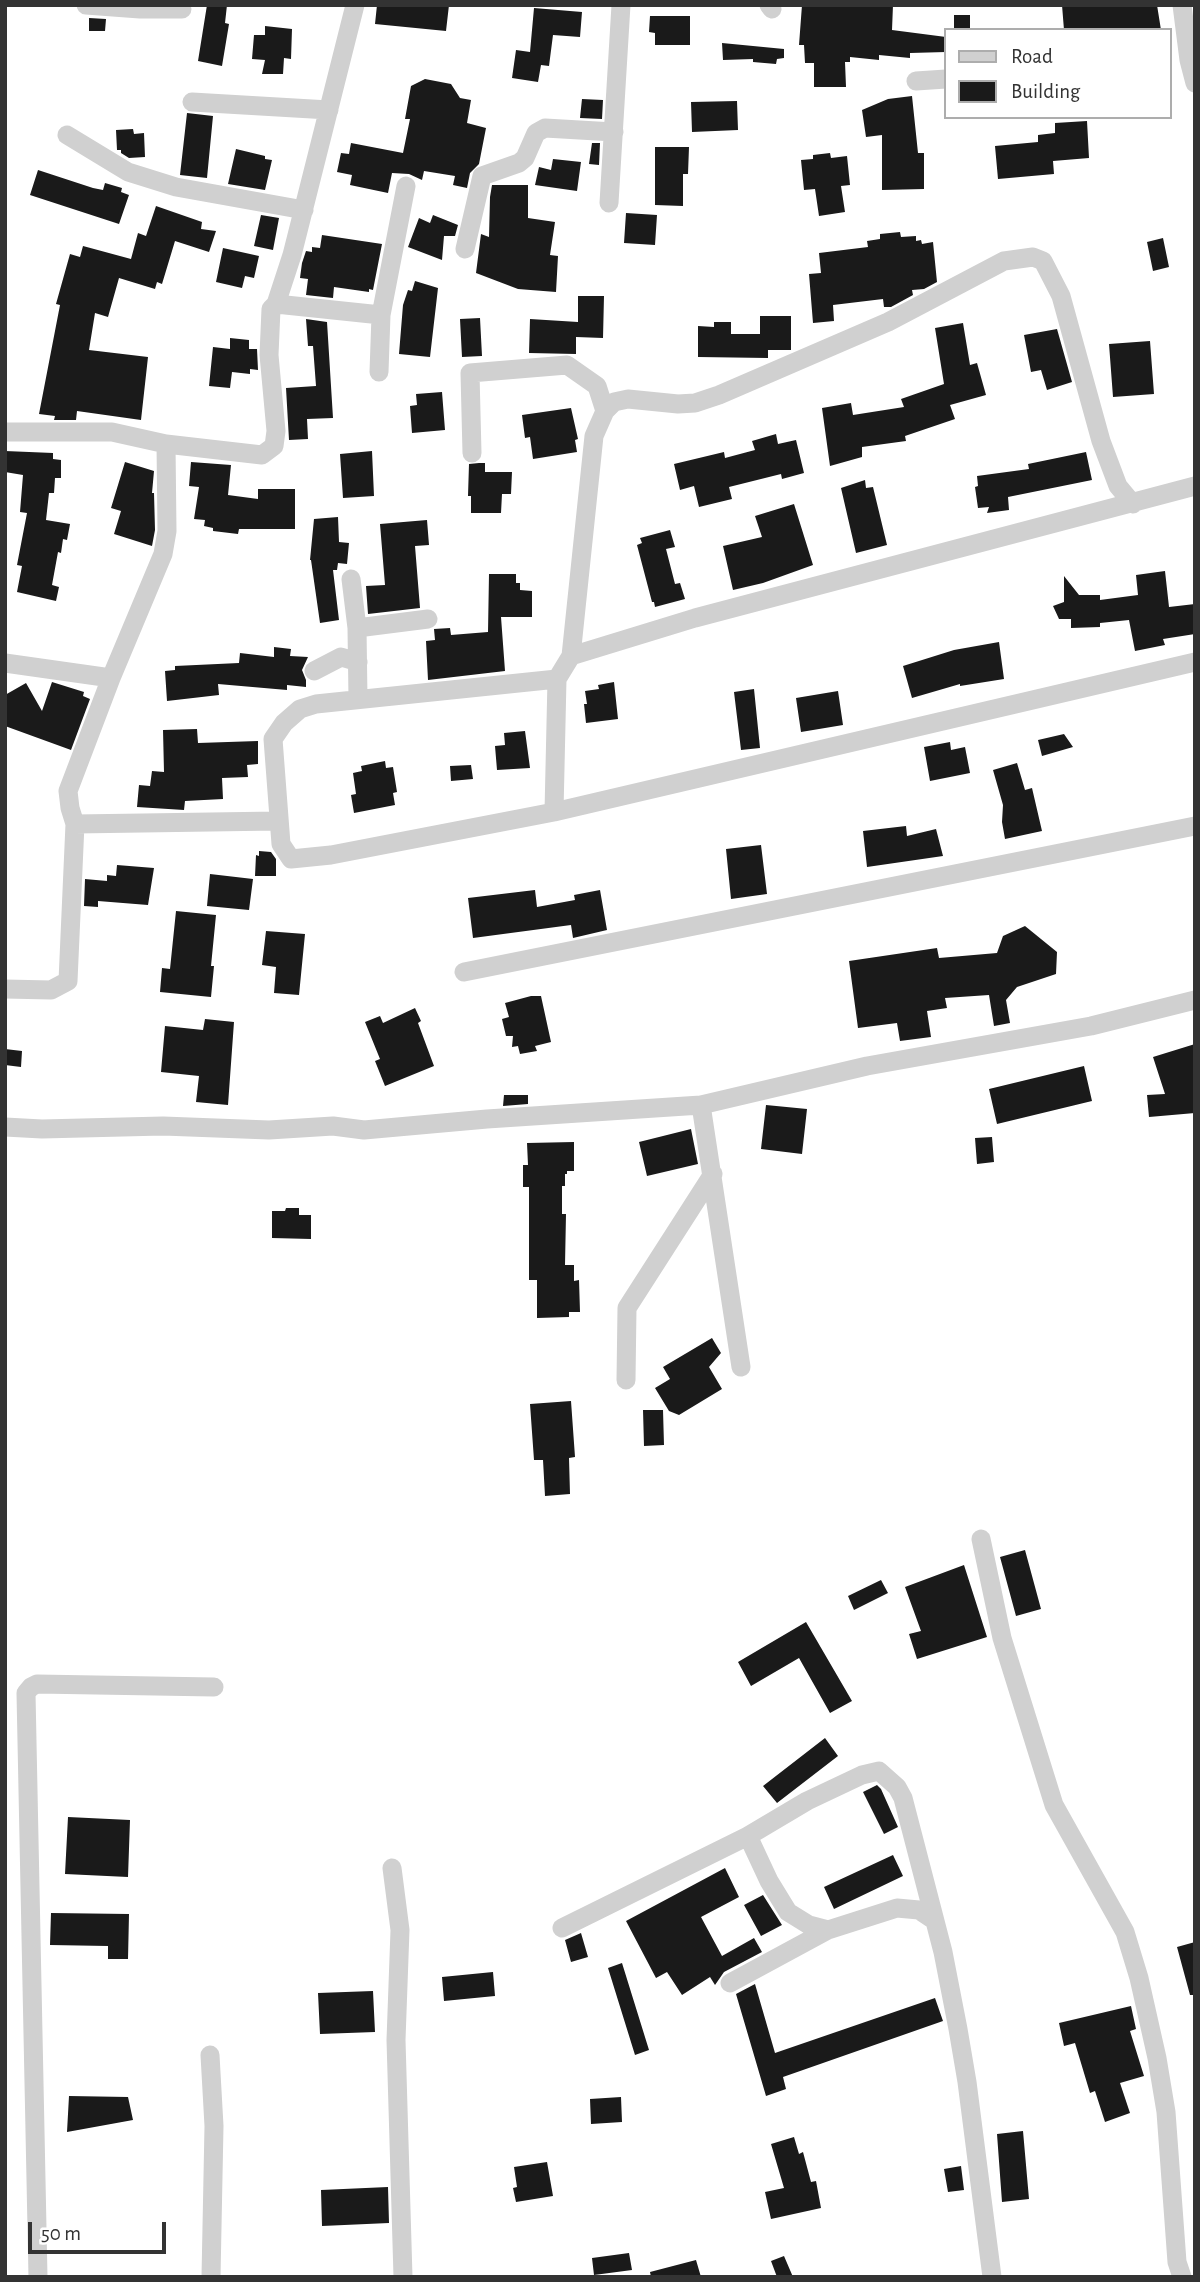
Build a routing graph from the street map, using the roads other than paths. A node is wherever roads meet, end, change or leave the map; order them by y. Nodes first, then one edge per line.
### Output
1 (86, 5) edge
2 (355, 5) edge
3 (621, 5) edge
4 (1182, 5) edge
5 (182, 9) dead end
6 (1180, 61) edge
7 (944, 79) edge
8 (916, 81) dead end
9 (1195, 83) edge
10 (192, 102) dead end
11 (329, 110) junction
12 (614, 132) junction
13 (67, 135) dead end
14 (406, 186) dead end
15 (610, 203) dead end
16 (304, 210) junction
17 (465, 249) dead end
18 (276, 304) junction
19 (381, 315) junction
20 (379, 372) dead end
21 (605, 411) junction
22 (5, 432) edge
23 (166, 444) junction
24 (472, 453) dead end
25 (1195, 486) edge
26 (1133, 504) junction
27 (351, 579) dead end
28 (428, 619) dead end
29 (357, 628) junction
30 (571, 656) junction
31 (358, 662) junction
32 (1195, 662) edge
33 (5, 663) edge
34 (314, 671) dead end
35 (111, 678) junction
36 (557, 679) junction
37 (358, 699) junction
38 (554, 812) junction
39 (278, 821) junction
40 (75, 824) junction
41 (1195, 826) edge
42 (464, 972) dead end
43 (5, 989) edge
44 (1195, 1000) edge
45 (701, 1105) junction
46 (5, 1127) edge
47 (713, 1174) junction
48 (741, 1367) dead end
49 (626, 1380) dead end
50 (981, 1539) dead end
51 (214, 1687) dead end
52 (748, 1836) junction
53 (392, 1868) dead end
54 (934, 1920) junction
55 (562, 1928) dead end
56 (828, 1930) junction
57 (730, 1983) dead end
58 (210, 2055) dead end
59 (38, 2277) edge
60 (211, 2277) edge
61 (403, 2277) edge
62 (992, 2277) edge
63 (1182, 2277) edge

1 - 5 street
2 - 11 street
3 - 12 street
4 - 6 street
6 - 9 street
7 - 8 street
10 - 11 street
11 - 16 street
12 - 15 street
12 - 17 street
13 - 16 street
14 - 19 street
16 - 18 street
18 - 19 street
18 - 23 street
19 - 20 street
21 - 24 street
21 - 26 street
21 - 30 street
22 - 23 street
23 - 35 street
25 - 26 street
26 - 30 street
27 - 29 street
28 - 29 street
29 - 31 street
30 - 36 street
31 - 34 street
31 - 37 street
32 - 38 street
33 - 35 street
35 - 40 street
36 - 37 street
36 - 38 street
37 - 39 street
38 - 39 street
39 - 40 street
40 - 43 street
41 - 42 street
44 - 45 street
45 - 46 street
45 - 47 street
47 - 48 street
47 - 49 street
50 - 63 street
51 - 59 street
52 - 54 street
52 - 55 street
52 - 56 street
53 - 61 street
54 - 56 street
54 - 62 street
56 - 57 street
58 - 60 street

